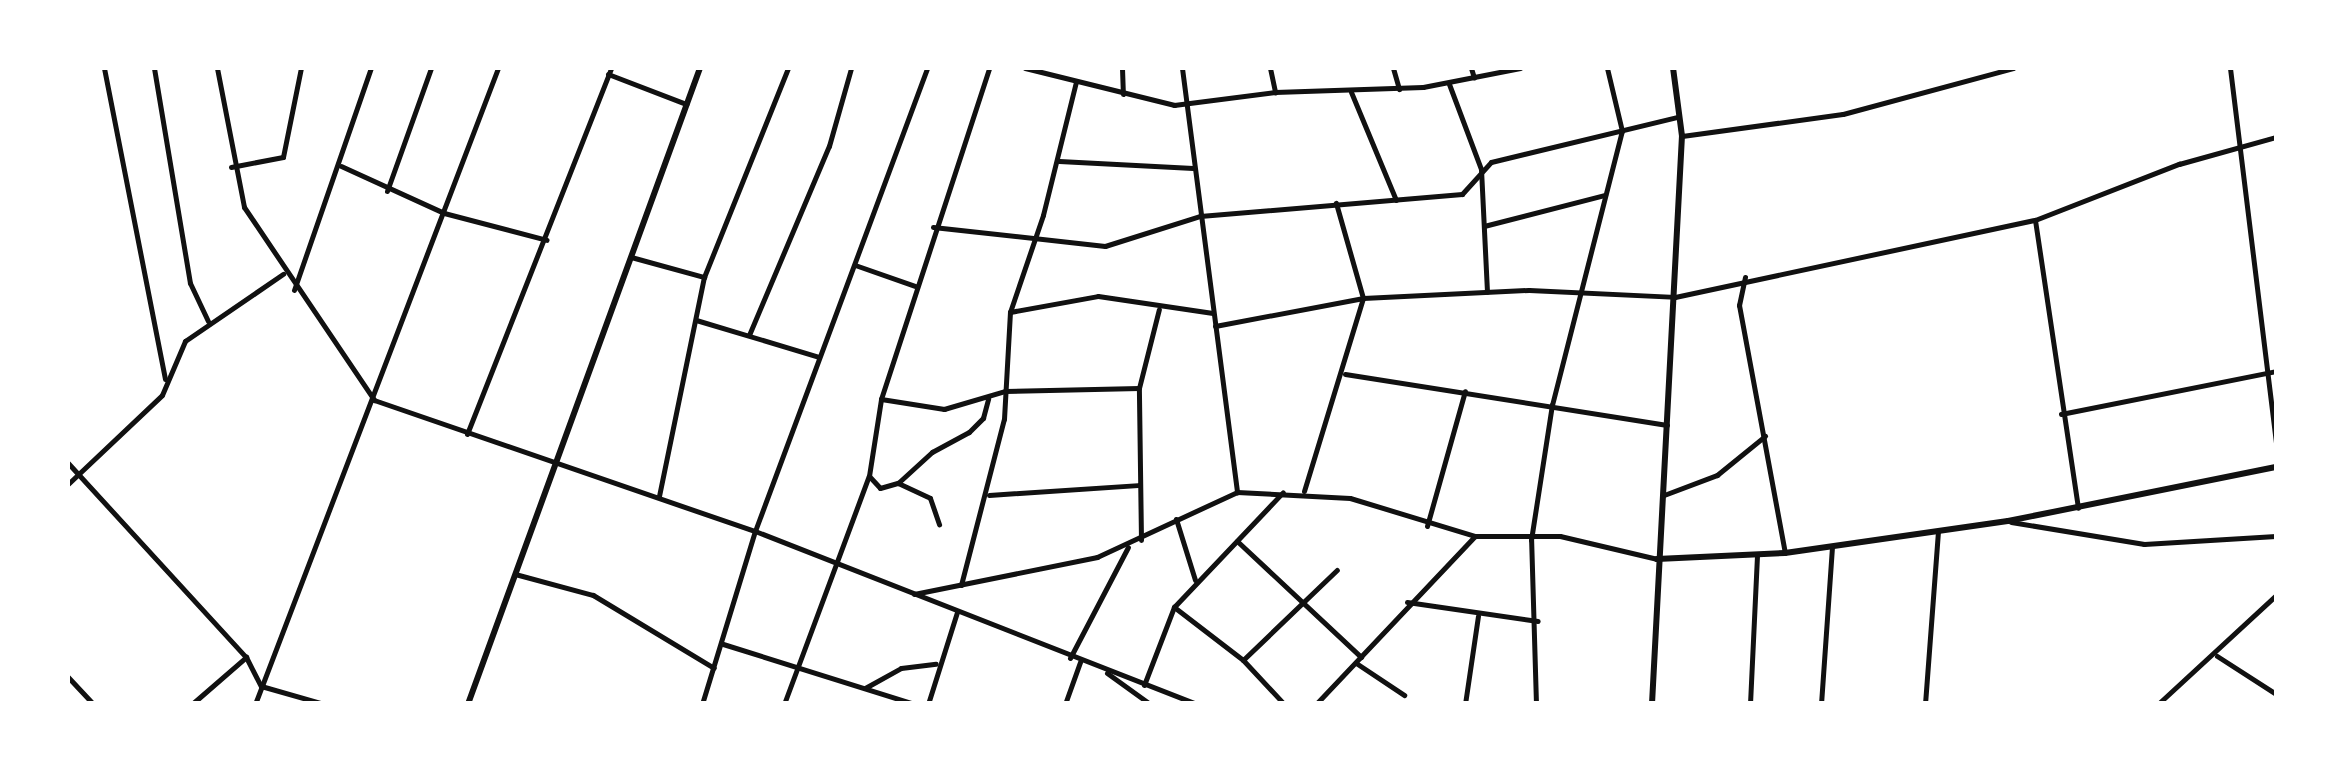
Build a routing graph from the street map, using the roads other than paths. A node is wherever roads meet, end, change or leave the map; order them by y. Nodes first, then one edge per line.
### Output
1 (104, 68) edge
2 (154, 68) edge
3 (217, 68) edge
4 (301, 68) edge
5 (372, 68) edge
6 (431, 68) edge
7 (498, 68) edge
8 (700, 68) edge
9 (788, 68) edge
10 (851, 68) edge
11 (927, 68) edge
12 (989, 68) edge
13 (1025, 68) edge
14 (1122, 68) edge
15 (1182, 68) edge
16 (1270, 68) edge
17 (1392, 68) edge
18 (1471, 68) edge
19 (1520, 68) edge
20 (1607, 68) edge
21 (1673, 68) edge
22 (2013, 68) edge
23 (2230, 68) edge
24 (1042, 70) edge
25 (610, 71) edge
26 (1474, 78) junction
27 (1076, 82) junction
28 (1448, 84) junction
29 (1399, 90) junction
30 (1275, 92) junction
31 (1350, 92) junction
32 (1123, 94) junction
33 (686, 104) junction
34 (1187, 104) junction
35 (1677, 117) junction
36 (1622, 131) junction
37 (1682, 136) junction
38 (2276, 137) edge
39 (2241, 145) junction
40 (1059, 161) junction
41 (341, 166) junction
42 (231, 167) junction
43 (1193, 168) junction
44 (1481, 169) junction
45 (386, 191) junction
46 (1605, 196) junction
47 (1396, 200) junction
48 (1336, 204) junction
49 (444, 213) junction
50 (1200, 216) junction
51 (2035, 220) junction
52 (1484, 226) junction
53 (933, 227) junction
54 (547, 240) junction
55 (1030, 242) junction
56 (631, 257) junction
57 (854, 265) junction
58 (283, 274) junction
59 (704, 277) junction
60 (1745, 277) junction
61 (915, 286) junction
62 (294, 290) junction
63 (1580, 291) junction
64 (1487, 292) junction
65 (1676, 297) junction
66 (1363, 298) junction
67 (1158, 309) junction
68 (1010, 312) junction
69 (1212, 312) junction
70 (208, 320) junction
71 (696, 320) junction
72 (1214, 326) junction
73 (749, 335) junction
74 (819, 358) junction
75 (2276, 371) edge
76 (2266, 373) junction
77 (1344, 374) junction
78 (165, 379) junction
79 (1139, 388) junction
80 (1005, 391) junction
81 (1465, 392) junction
82 (988, 398) junction
83 (881, 399) junction
84 (374, 400) junction
85 (1552, 404) junction
86 (2062, 414) junction
87 (1668, 425) junction
88 (467, 434) junction
89 (1766, 434) junction
90 (2276, 445) edge
91 (68, 463) edge
92 (554, 464) junction
93 (2276, 467) edge
94 (78, 474) junction
95 (868, 476) junction
96 (898, 482) junction
97 (68, 484) edge
98 (1138, 486) junction
99 (1304, 491) junction
100 (1237, 492) junction
101 (1283, 492) junction
102 (989, 495) junction
103 (659, 496) junction
104 (1661, 496) junction
105 (2078, 508) junction
106 (1176, 519) junction
107 (2008, 521) junction
108 (939, 524) dead end
109 (1428, 526) junction
110 (1938, 528) junction
111 (755, 531) junction
112 (1475, 536) junction
113 (2276, 536) edge
114 (1141, 540) junction
115 (1531, 540) junction
116 (1238, 541) junction
117 (1128, 547) junction
118 (1832, 547) junction
119 (1785, 553) junction
120 (1757, 555) junction
121 (1657, 559) junction
122 (834, 563) junction
123 (1337, 570) dead end
124 (514, 574) junction
125 (1195, 580) junction
126 (961, 585) junction
127 (912, 594) junction
128 (2276, 595) edge
129 (1407, 602) junction
130 (1302, 603) junction
131 (1174, 607) junction
132 (957, 612) junction
133 (1478, 616) junction
134 (1538, 621) junction
135 (723, 644) junction
136 (2217, 656) junction
137 (246, 657) junction
138 (1362, 657) junction
139 (1070, 658) junction
140 (1243, 660) junction
141 (1080, 662) junction
142 (1356, 663) junction
143 (936, 664) junction
144 (714, 668) junction
145 (1100, 668) junction
146 (795, 671) junction
147 (68, 678) edge
148 (1144, 685) junction
149 (261, 686) junction
150 (865, 688) junction
151 (2276, 694) edge
152 (1404, 695) dead end
153 (93, 704) edge
154 (192, 704) edge
155 (255, 704) edge
156 (324, 704) edge
157 (468, 704) edge
158 (702, 704) edge
159 (784, 704) edge
160 (916, 704) edge
161 (928, 704) edge
162 (1065, 704) edge
163 (1150, 704) edge
164 (1196, 704) edge
165 (1284, 704) edge
166 (1316, 704) edge
167 (1465, 704) edge
168 (1536, 704) edge
169 (1652, 704) edge
170 (1750, 704) edge
171 (1821, 704) edge
172 (1924, 704) edge
173 (2158, 704) edge

1 - 78 street
2 - 70 street
3 - 42 street
4 - 42 street
5 - 41 street
6 - 45 street
7 - 49 street
8 - 33 street
9 - 59 street
10 - 73 street
11 - 57 street
12 - 53 street
13 - 24 street
14 - 32 street
15 - 34 street
16 - 30 street
17 - 29 street
18 - 26 street
19 - 26 street
20 - 36 street
21 - 35 street
22 - 37 street
23 - 39 street
24 - 27 street
25 - 33 street
25 - 54 street
26 - 28 street
27 - 32 street
27 - 40 street
28 - 29 street
28 - 44 street
29 - 31 street
30 - 31 street
30 - 34 street
31 - 47 street
32 - 34 street
33 - 56 street
34 - 43 street
35 - 36 street
35 - 37 street
36 - 44 street
36 - 46 street
37 - 65 street
38 - 39 street
39 - 51 street
39 - 76 street
40 - 43 street
40 - 55 street
41 - 45 street
41 - 62 street
42 - 58 street
43 - 50 street
44 - 47 street
44 - 52 street
45 - 49 street
46 - 52 street
46 - 63 street
47 - 48 street
48 - 50 street
48 - 66 street
49 - 54 street
49 - 84 street
50 - 55 street
50 - 69 street
51 - 60 street
51 - 86 street
52 - 64 street
53 - 55 street
53 - 61 street
54 - 88 street
55 - 68 street
56 - 59 street
56 - 92 street
57 - 61 street
57 - 74 street
58 - 62 street
58 - 70 street
59 - 71 street
60 - 65 street
60 - 89 street
61 - 83 street
62 - 84 street
63 - 64 street
63 - 65 street
63 - 85 street
64 - 66 street
65 - 87 street
66 - 72 street
66 - 77 street
67 - 68 street
67 - 69 street
67 - 79 street
68 - 80 street
69 - 72 street
70 - 78 street
71 - 73 street
71 - 103 street
72 - 100 street
73 - 74 street
74 - 111 street
75 - 76 street
76 - 86 street
76 - 90 street
77 - 81 street
77 - 99 street
78 - 94 street
79 - 80 street
79 - 98 street
80 - 82 street
80 - 102 street
81 - 85 street
81 - 109 street
82 - 83 street
82 - 96 street
83 - 95 street
84 - 88 street
84 - 149 street
85 - 87 street
85 - 115 street
86 - 105 street
87 - 104 street
88 - 92 street
89 - 104 street
89 - 119 street
91 - 94 street
92 - 103 street
92 - 124 street
93 - 105 street
94 - 97 street
94 - 137 street
95 - 96 street
95 - 122 street
96 - 108 street
98 - 102 street
98 - 114 street
99 - 101 street
99 - 109 street
100 - 101 street
100 - 106 street
101 - 116 street
102 - 126 street
103 - 111 street
104 - 121 street
105 - 107 street
106 - 114 street
106 - 125 street
107 - 110 street
107 - 113 street
109 - 112 street
110 - 118 street
110 - 172 street
111 - 122 street
111 - 135 street
112 - 115 street
112 - 129 street
114 - 117 street
115 - 121 street
115 - 134 street
116 - 125 street
116 - 130 street
117 - 126 street
117 - 139 street
118 - 119 street
118 - 171 street
119 - 120 street
120 - 121 street
120 - 170 street
121 - 169 street
122 - 127 street
122 - 146 street
123 - 130 street
124 - 144 street
124 - 157 street
125 - 131 street
126 - 127 street
127 - 132 street
128 - 136 street
129 - 133 street
129 - 138 street
130 - 138 street
130 - 140 street
131 - 140 street
131 - 148 street
132 - 139 street
132 - 143 street
133 - 134 street
133 - 167 street
134 - 168 street
135 - 144 street
135 - 146 street
136 - 151 street
136 - 173 street
137 - 149 street
137 - 154 street
138 - 142 street
139 - 141 street
140 - 165 street
141 - 145 street
141 - 162 street
142 - 152 street
142 - 166 street
143 - 150 street
143 - 161 street
144 - 158 street
145 - 148 street
145 - 163 street
146 - 150 street
146 - 159 street
147 - 153 street
148 - 164 street
149 - 155 street
149 - 156 street
150 - 160 street

